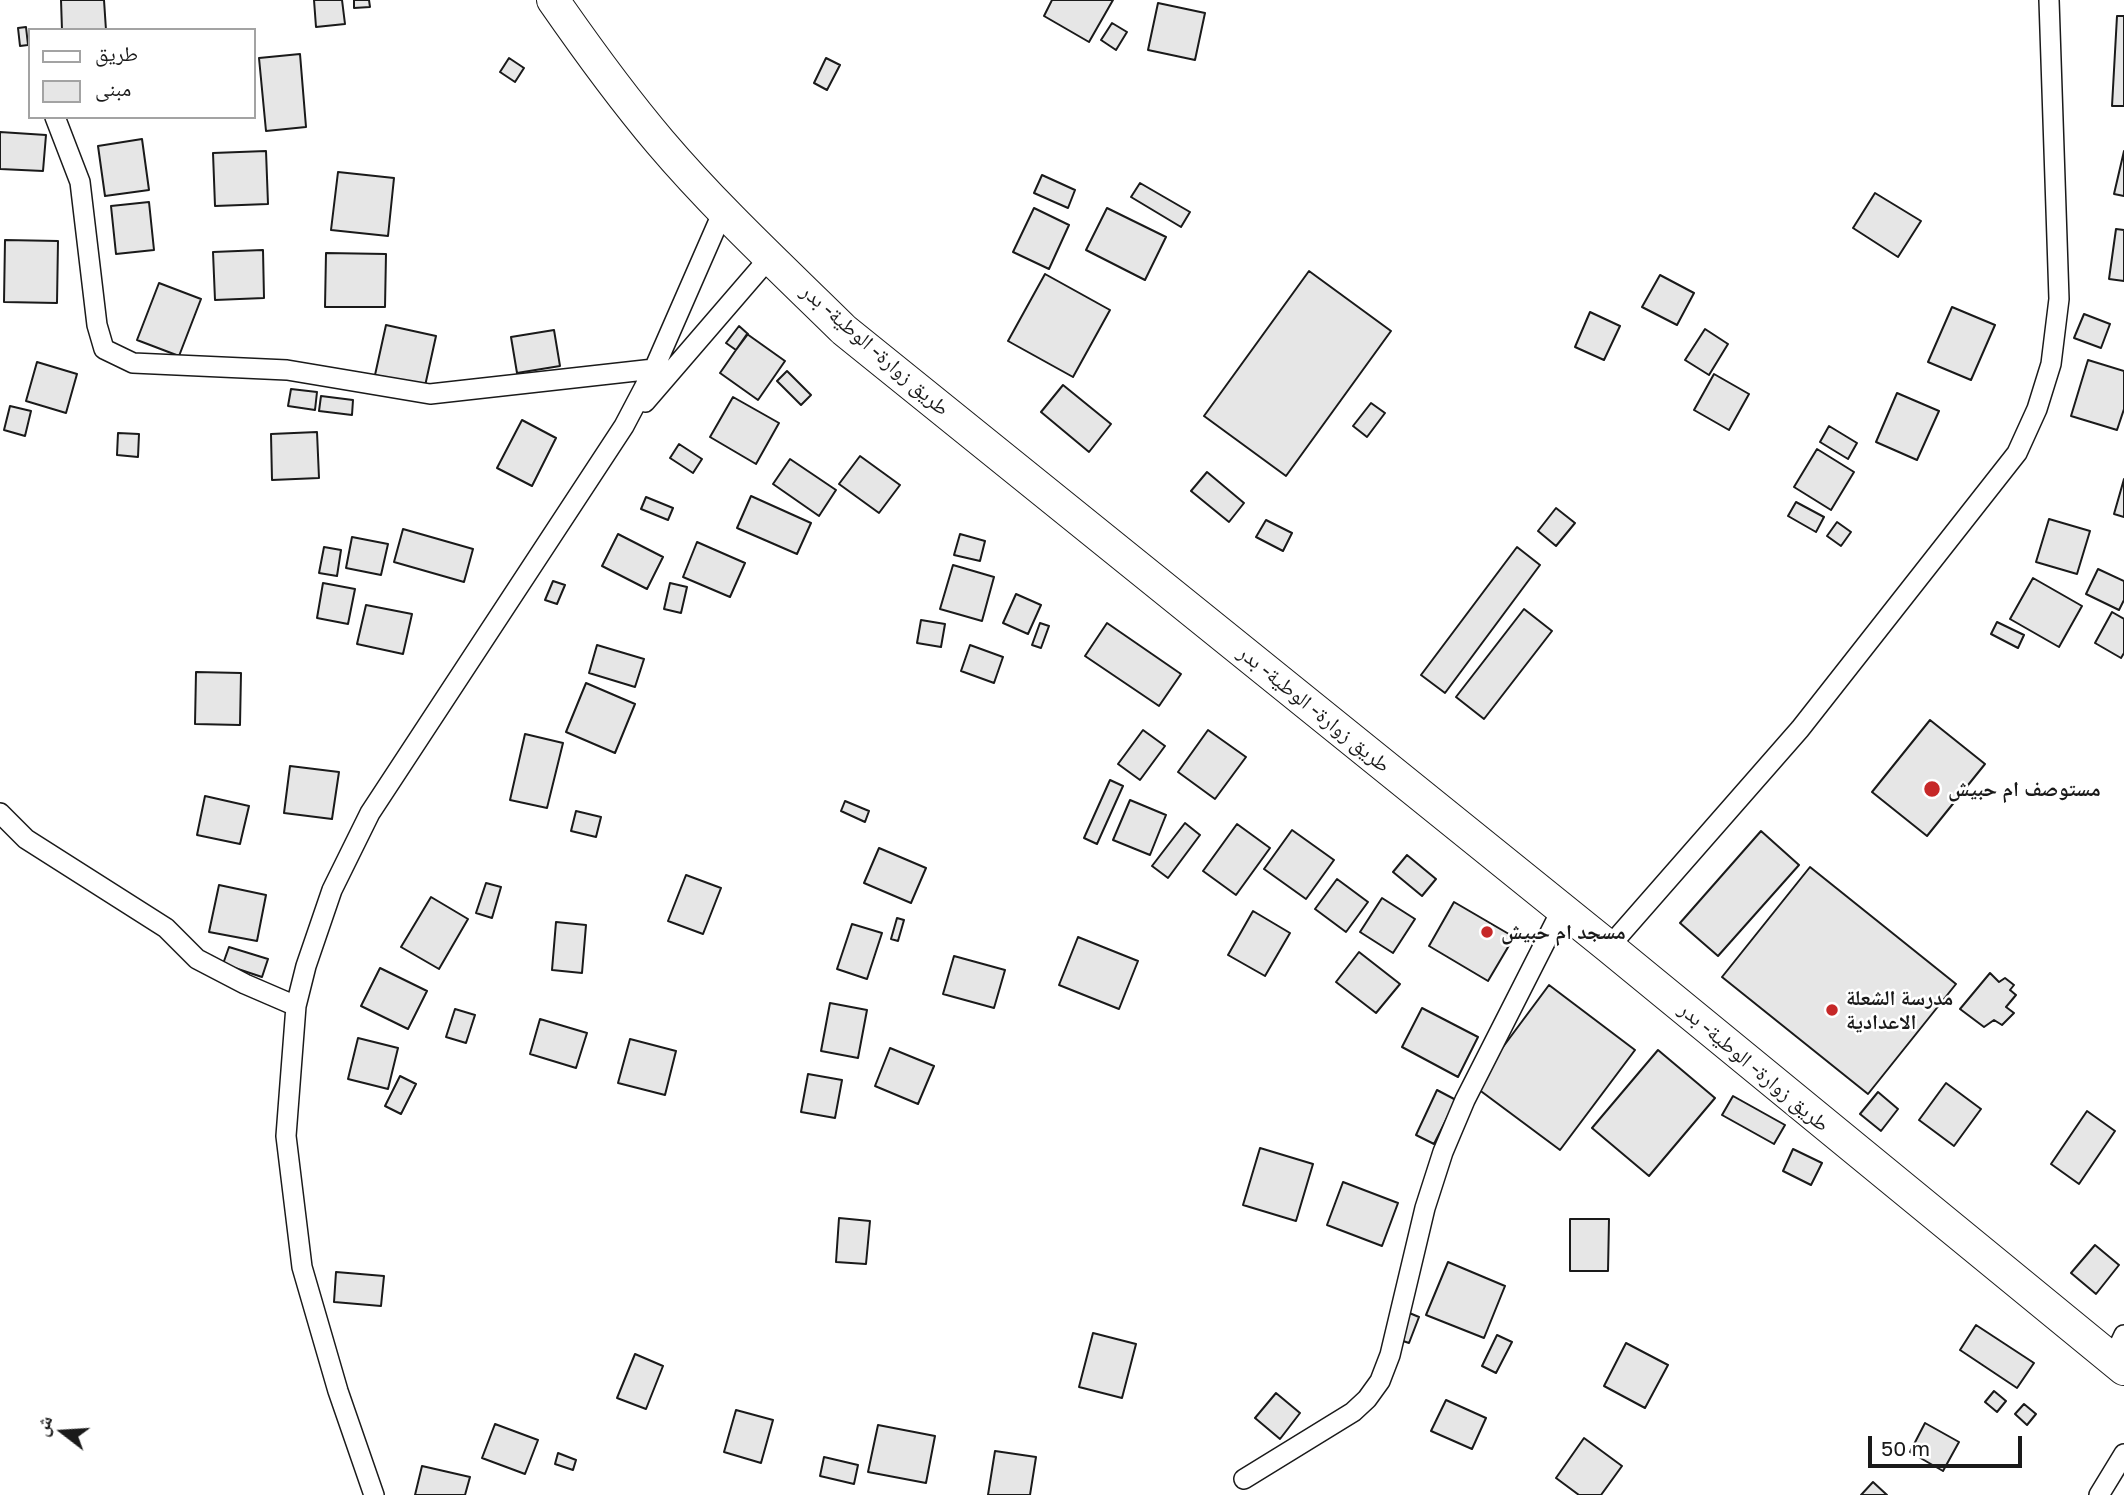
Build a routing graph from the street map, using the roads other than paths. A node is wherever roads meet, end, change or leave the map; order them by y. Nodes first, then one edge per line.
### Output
1 (553, 0) edge
2 (2049, 0) edge
3 (56, 119) edge
4 (724, 209) junction
5 (770, 257) junction
6 (654, 369) junction
7 (624, 426) junction
8 (0, 813) edge
9 (1562, 909) junction
10 (1609, 947) junction
11 (296, 1006) junction
12 (2120, 1355) edge
13 (2124, 1454) edge
14 (1244, 1479) dead end
15 (374, 1495) edge
16 (2099, 1495) edge

1 - 4 highway, طريق زوارة- الوطية- بدر
2 - 10 street
3 - 6 street
4 - 5 highway, طريق زوارة- الوطية- بدر
4 - 6 street
5 - 7 street
5 - 9 highway, طريق زوارة- الوطية- بدر
6 - 7 street
7 - 11 street
8 - 11 street
9 - 10 highway, طريق زوارة- الوطية- بدر
9 - 14 street
10 - 12 highway, طريق زوارة- الوطية- بدر
11 - 15 street
13 - 16 street

